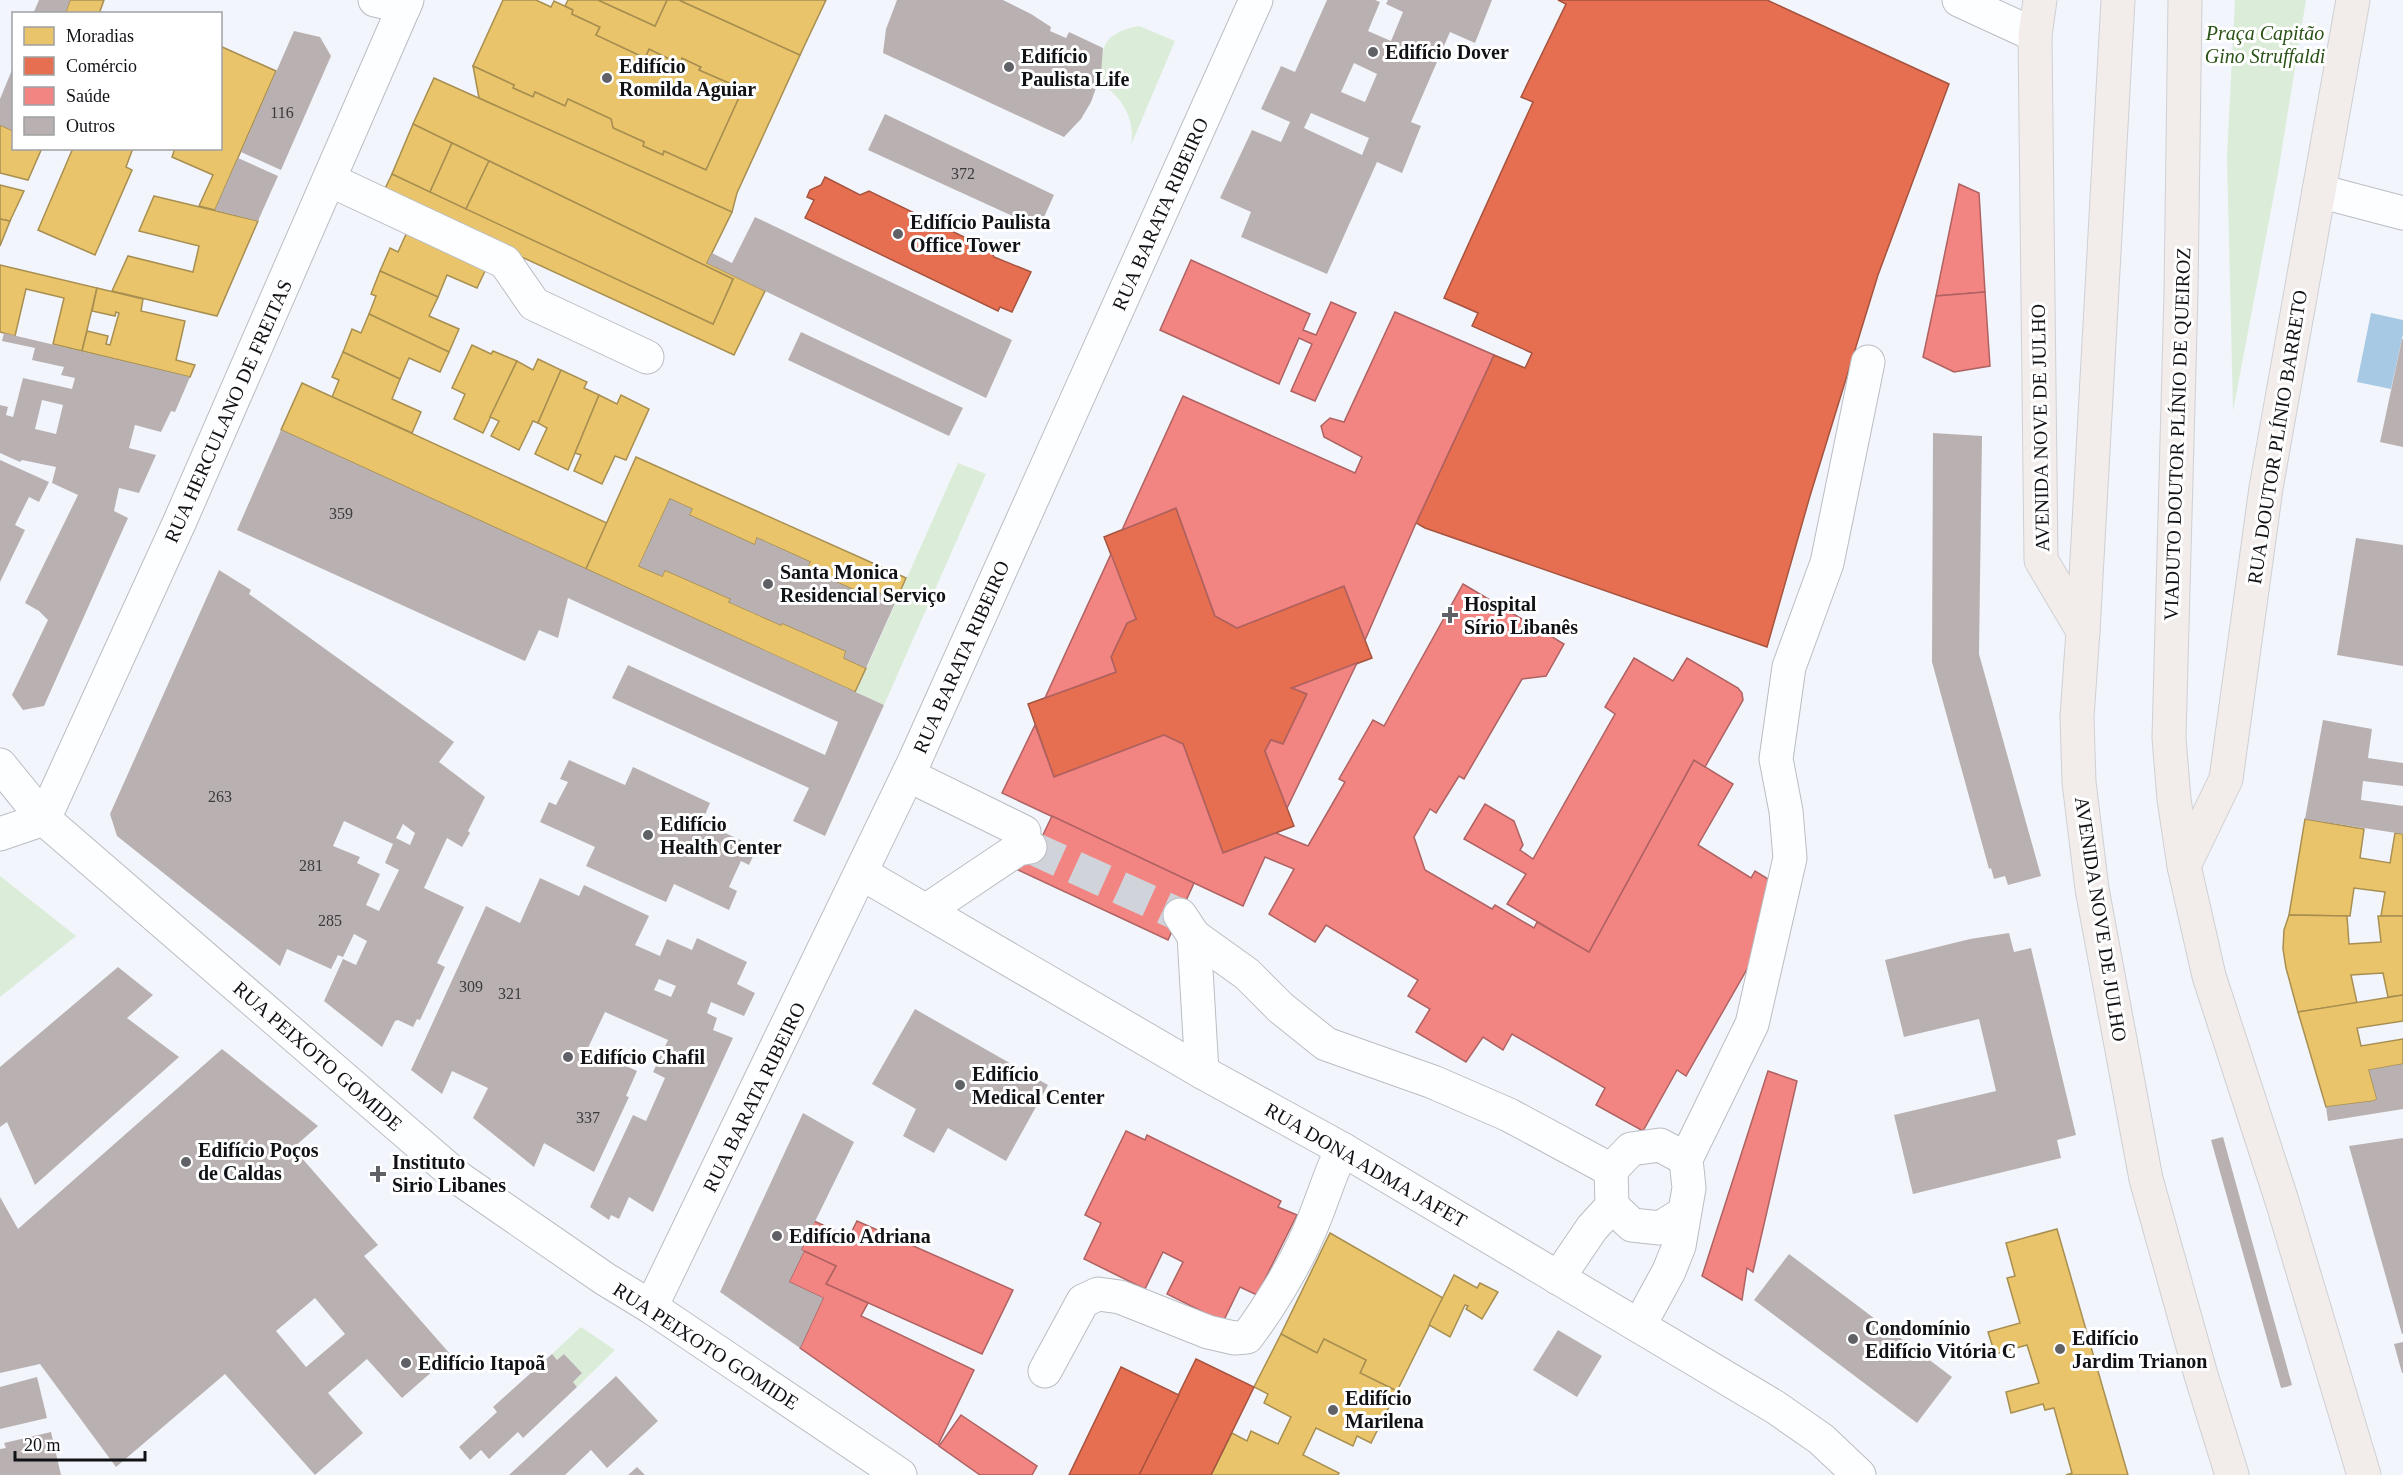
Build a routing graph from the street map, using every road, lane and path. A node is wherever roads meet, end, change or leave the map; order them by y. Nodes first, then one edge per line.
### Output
1 (1256, 0) edge
2 (1959, 0) edge
3 (2040, 0) edge
4 (2118, 0) edge
5 (2185, 0) edge
6 (2353, 0) edge
7 (396, 2) edge
8 (2036, 35) junction
9 (330, 180) junction
10 (2319, 191) junction
11 (2403, 213) edge
12 (647, 357) dead end
13 (1868, 362) dead end
14 (2083, 631) junction
15 (0, 765) edge
16 (908, 775) junction
17 (44, 819) junction
18 (0, 834) edge
19 (2184, 866) junction
20 (861, 873) junction
21 (927, 910) junction
22 (1202, 1072) junction
23 (1342, 1149) junction
24 (1686, 1159) junction
25 (1611, 1170) junction
26 (1612, 1206) junction
27 (1684, 1213) junction
28 (1558, 1278) junction
29 (651, 1307) junction
30 (1639, 1326) junction
31 (1045, 1371) dead end
32 (900, 1475) edge
33 (1859, 1475) edge
34 (2232, 1475) edge
35 (2364, 1475) edge

1 - 16 street, RUA BARATA RIBEIRO
2 - 8 street
3 - 8 main road, AVENIDA NOVE DE JULHO
4 - 14 main road
5 - 19 main road, VIADUTO DOUTOR PLÍNIO DE QUEIROZ
6 - 10 main road, RUA DOUTOR PLÍNIO BARRETO
7 - 9 street, RUA HERCULANO DE FREITAS
8 - 14 main road, AVENIDA NOVE DE JULHO
9 - 12 street
9 - 17 street, RUA HERCULANO DE FREITAS
10 - 11 street
10 - 19 main road, RUA DOUTOR PLÍNIO BARRETO
13 - 24 street
14 - 34 main road, AVENIDA NOVE DE JULHO
15 - 17 street, RUA PEIXOTO GOMIDE
16 - 20 street, RUA BARATA RIBEIRO
16 - 21 street
17 - 18 street
17 - 29 street, RUA PEIXOTO GOMIDE
19 - 35 main road
20 - 21 street, RUA DONA ADMA JAFET
20 - 29 street, RUA BARATA RIBEIRO
21 - 22 street, RUA DONA ADMA JAFET
22 - 23 street, RUA DONA ADMA JAFET
22 - 25 street
23 - 28 street, RUA DONA ADMA JAFET
23 - 31 street
24 - 25 street
24 - 27 street
25 - 26 street
26 - 27 street
26 - 28 street
27 - 30 street
28 - 30 street, RUA DONA ADMA JAFET
29 - 32 street, RUA PEIXOTO GOMIDE
30 - 33 street, RUA DONA ADMA JAFET

